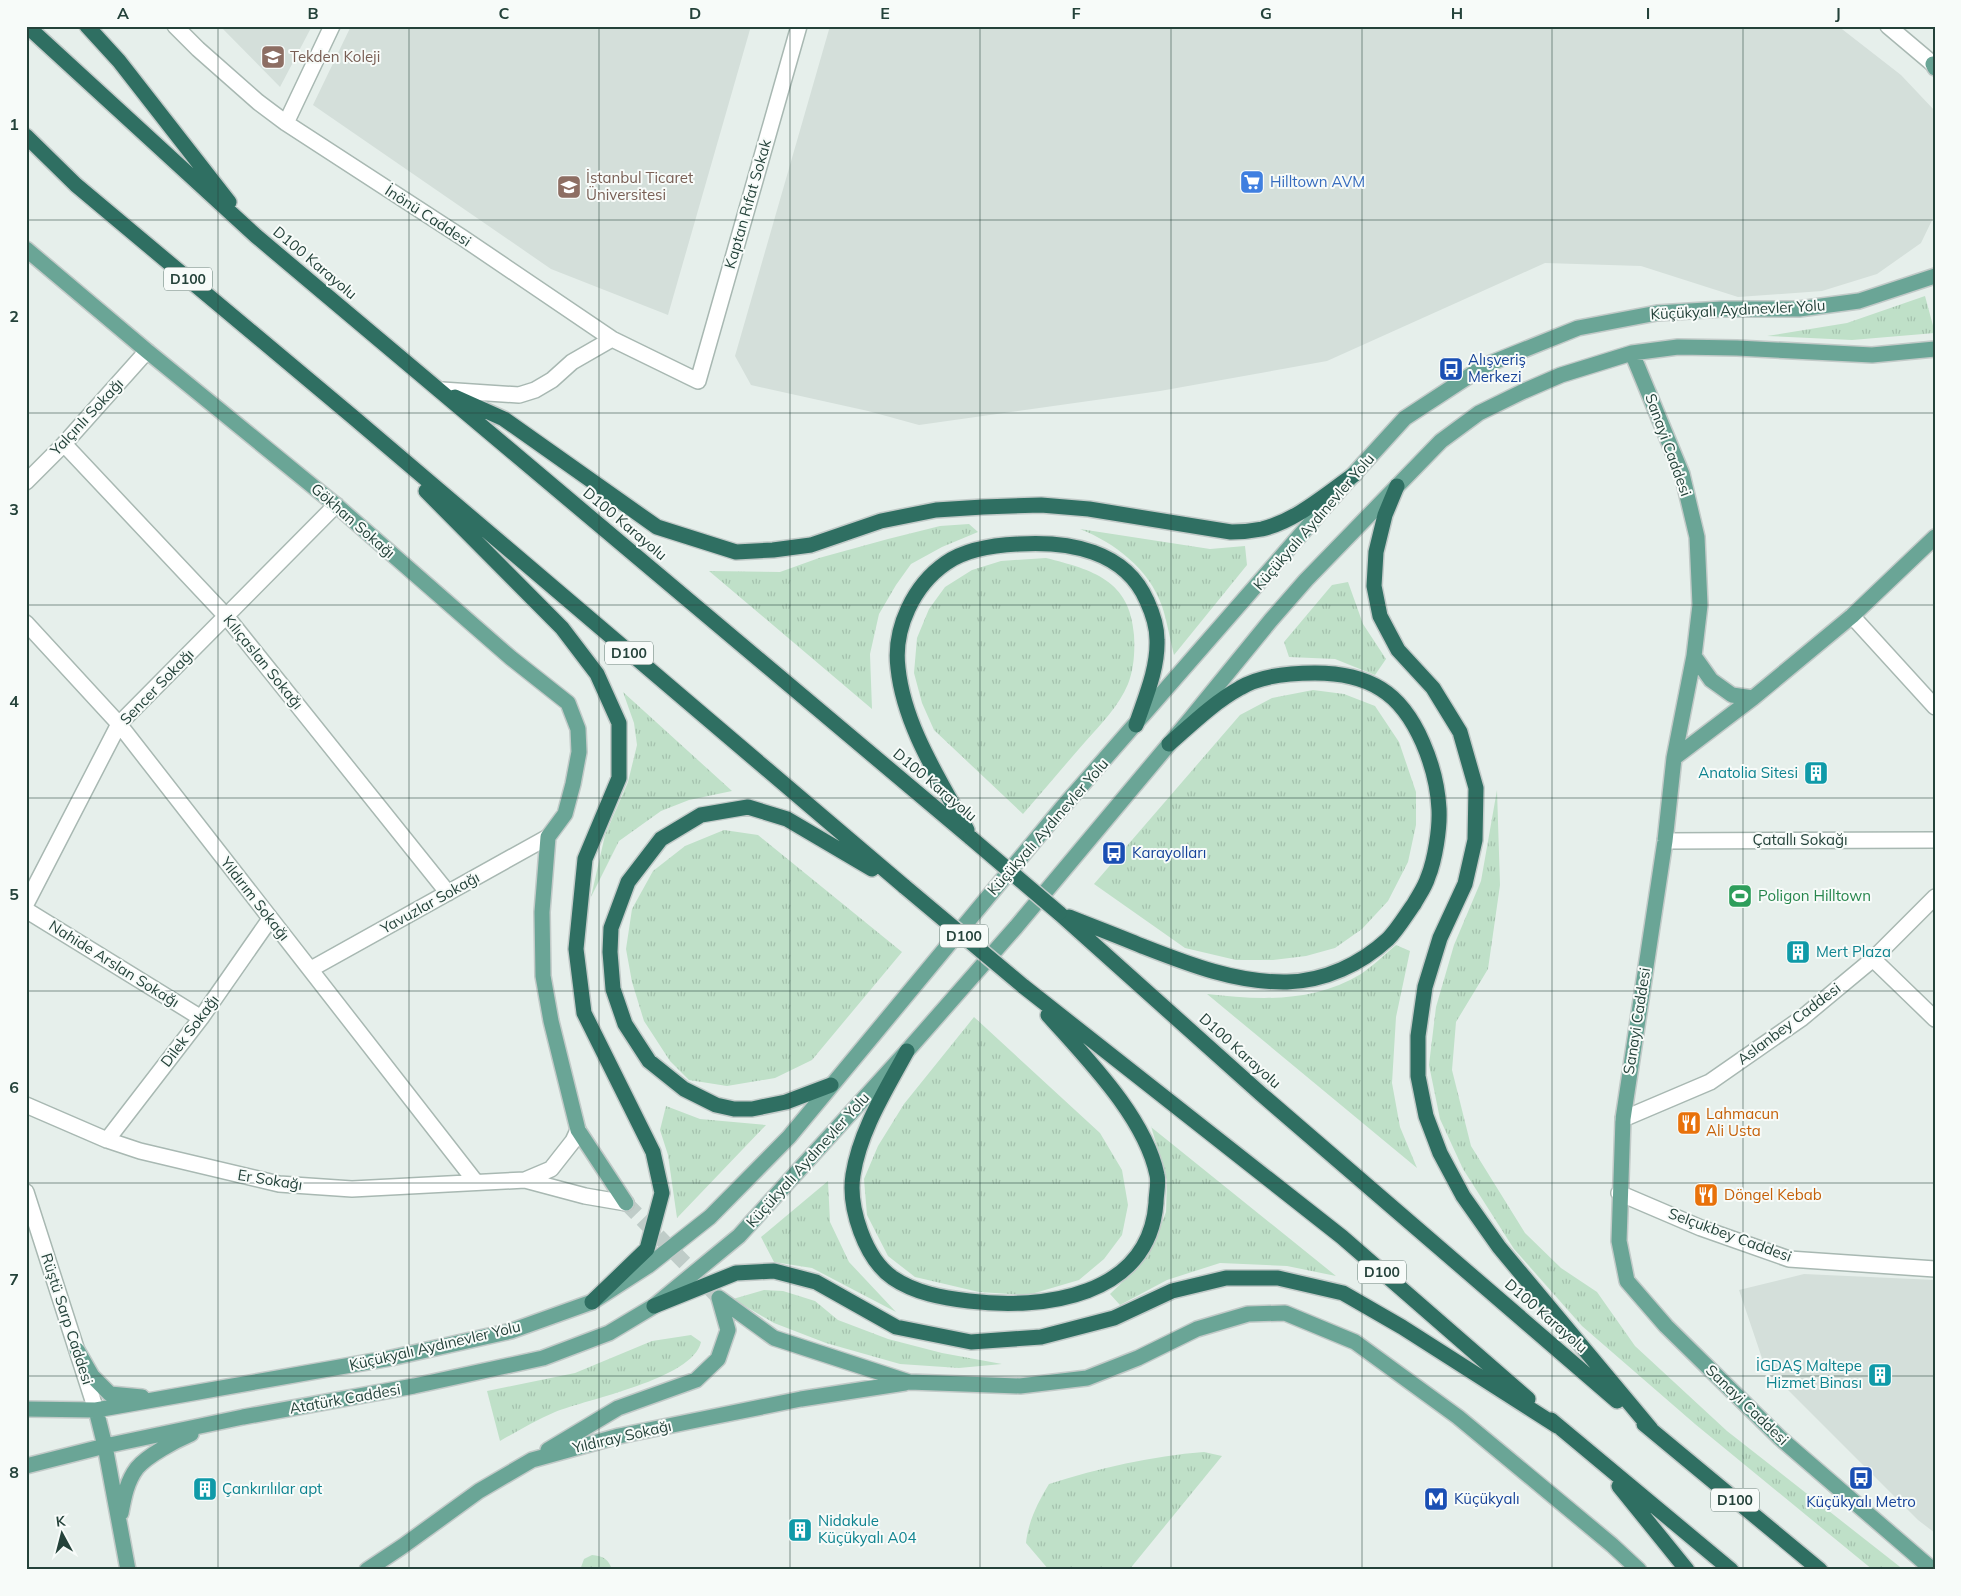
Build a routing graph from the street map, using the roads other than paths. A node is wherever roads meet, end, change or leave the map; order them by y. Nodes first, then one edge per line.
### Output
1 (27, 26) edge
2 (87, 26) edge
3 (175, 26) edge
4 (332, 26) edge
5 (799, 26) edge
6 (1888, 26) edge
7 (1934, 66) edge
8 (286, 123) junction
9 (26, 136) edge
10 (256, 236) junction
11 (26, 249) edge
12 (1935, 276) edge
13 (612, 339) junction
14 (1935, 349) edge
15 (148, 352) junction
16 (1632, 353) junction
17 (698, 382) joint
18 (438, 389) junction
19 (353, 418) junction
20 (64, 444) junction
21 (1354, 474) junction
22 (26, 482) edge
23 (1397, 486) junction
24 (336, 505) junction
25 (1935, 537) edge
26 (226, 616) junction
27 (1852, 616) junction
28 (26, 623) edge
29 (1694, 656) junction
30 (1753, 698) junction
31 (1935, 707) edge
32 (119, 724) junction
33 (1136, 725) junction
34 (1169, 744) junction
35 (1674, 758) junction
36 (548, 837) junction
37 (971, 838) junction
38 (1935, 840) edge
39 (1665, 841) junction
40 (905, 887) junction
41 (448, 892) junction
42 (1935, 898) edge
43 (26, 904) edge
44 (26, 910) edge
45 (1059, 914) junction
46 (270, 919) junction
47 (1873, 959) junction
48 (311, 970) junction
49 (1023, 986) junction
50 (201, 1018) junction
51 (1935, 1019) edge
52 (907, 1051) junction
53 (831, 1085) junction
54 (26, 1105) edge
55 (1623, 1119) junction
56 (578, 1130) junction
57 (108, 1140) junction
58 (524, 1180) junction
59 (475, 1181) junction
60 (26, 1192) edge
61 (1619, 1192) junction
62 (626, 1204) joint
63 (1935, 1269) edge
64 (592, 1302) junction
65 (654, 1306) junction
66 (76, 1350) junction
67 (909, 1382) junction
68 (163, 1399) junction
69 (26, 1409) edge
70 (96, 1410) junction
71 (206, 1425) junction
72 (1557, 1426) junction
73 (1651, 1429) junction
74 (105, 1446) junction
75 (532, 1460) junction
76 (1599, 1461) junction
77 (26, 1466) edge
78 (119, 1524) junction
79 (127, 1563) edge
80 (140, 1570) edge
81 (367, 1570) edge
82 (1639, 1570) edge
83 (1687, 1570) edge
84 (1731, 1570) edge
85 (1820, 1570) edge
86 (1933, 1570) edge

1 - 10 highway, D100 Karayolu / D100
2 - 10 highway
3 - 8 street, İnönü Caddesi
4 - 8 street
5 - 17 street, Kaptan Rıfat Sokak
6 - 7 street
8 - 13 street, İnönü Caddesi
9 - 19 highway, D100
10 - 18 highway, D100 Karayolu / D100
11 - 15 main road, Gökhan Sokağı
12 - 21 main road, Küçükyalı Aydınevler Yolu
13 - 17 street, İnönü Caddesi
13 - 18 street
14 - 16 main road, Küçükyalı Aydınevler Yolu
15 - 20 street, Yalçınlı Sokağı
15 - 24 main road, Gökhan Sokağı
16 - 23 main road, Küçükyalı Aydınevler Yolu
16 - 29 main road, Sanayi Caddesi
18 - 21 highway
18 - 37 highway, D100 Karayolu / D100
19 - 40 highway, D100
19 - 64 highway
20 - 22 street, Yalçınlı Sokağı
20 - 26 street, Kılıçaslan Sokağı
21 - 33 main road, Küçükyalı Aydınevler Yolu
23 - 34 main road, Küçükyalı Aydınevler Yolu
23 - 73 highway
24 - 26 street, Sencer Sokağı
24 - 36 main road, Gökhan Sokağı
25 - 27 main road
26 - 32 street, Sencer Sokağı
26 - 41 street, Kılıçaslan Sokağı
27 - 30 main road
27 - 31 street
28 - 32 street, Yıldırım Sokağı
29 - 30 main road
29 - 35 main road, Sanayi Caddesi
30 - 35 main road
32 - 43 street, Sencer Sokağı
32 - 46 street, Yıldırım Sokağı
33 - 37 highway
33 - 53 main road, Küçükyalı Aydınevler Yolu
34 - 45 highway
34 - 52 main road, Küçükyalı Aydınevler Yolu
35 - 39 main road, Sanayi Caddesi
36 - 41 street, Yavuzlar Sokağı
36 - 56 main road
37 - 45 highway, D100 Karayolu / D100, bridge
38 - 39 street, Çatallı Sokağı
39 - 55 main road, Sanayi Caddesi
40 - 49 highway, D100, bridge
40 - 53 highway
41 - 48 street, Yavuzlar Sokağı
42 - 47 street, Aslanbey Caddesi
44 - 50 street, Nahide Arslan Sokağı
45 - 73 highway, D100 Karayolu / D100
46 - 48 street, Yıldırım Sokağı
46 - 50 street, Dilek Sokağı
47 - 51 street
47 - 55 street, Aslanbey Caddesi
48 - 59 street, Yıldırım Sokağı
49 - 52 highway
49 - 72 highway, D100
50 - 57 street, Dilek Sokağı
52 - 65 main road, Küçükyalı Aydınevler Yolu
53 - 64 main road, Küçükyalı Aydınevler Yolu
54 - 57 street, Er Sokağı
55 - 61 main road, Sanayi Caddesi
56 - 58 street, Er Sokağı
56 - 62 main road
57 - 59 street, Er Sokağı
58 - 59 street, Er Sokağı
58 - 62 street, Er Sokağı
60 - 66 street, Rüştü Sarp Caddesi
61 - 63 street, Selçukbey Caddesi
61 - 86 main road, Sanayi Caddesi
64 - 68 main road, Küçükyalı Aydınevler Yolu
65 - 71 main road, Atatürk Caddesi
65 - 72 highway
66 - 68 main road
66 - 70 street, Rüştü Sarp Caddesi
67 - 75 main road, Yıldıray Sokağı
67 - 75 main road
67 - 82 main road
68 - 70 main road
69 - 70 main road
70 - 74 main road, Rüştü Sarp Caddesi
71 - 74 main road, Atatürk Caddesi
71 - 78 main road
72 - 76 highway, D100
73 - 85 highway, D100 Karayolu / D100
74 - 77 main road, Atatürk Caddesi
74 - 78 main road, Rüştü Sarp Caddesi
75 - 81 main road, Yıldıray Sokağı
76 - 83 highway
76 - 84 highway, D100
78 - 79 main road, Rüştü Sarp Caddesi
79 - 80 main road

